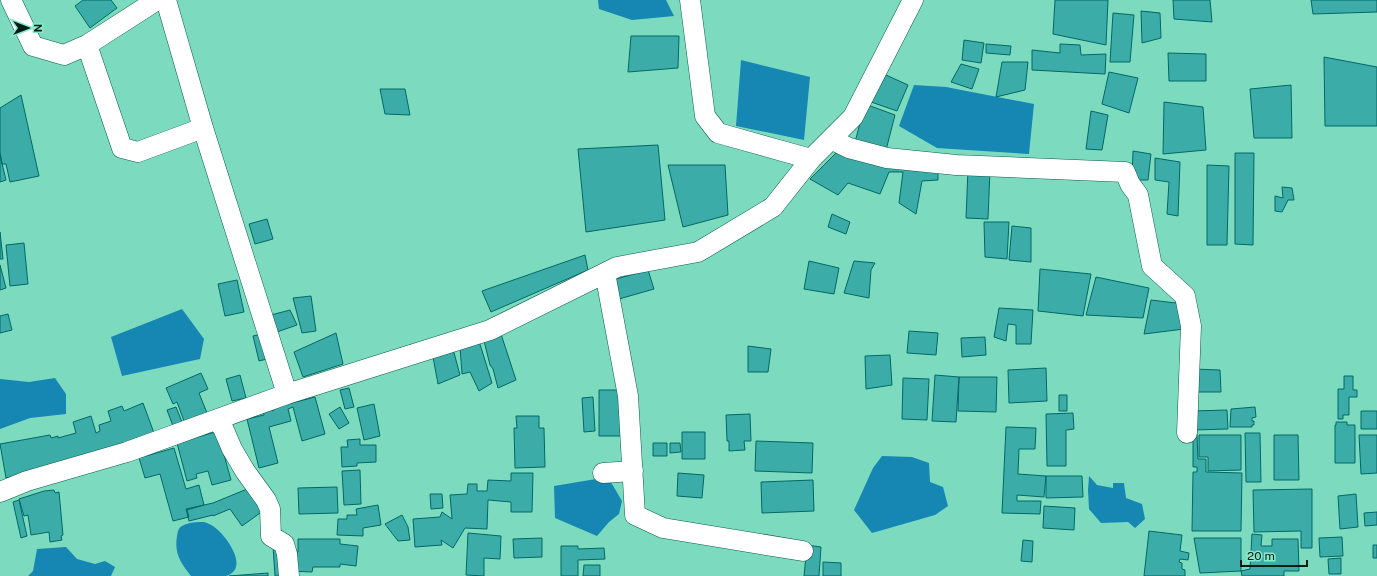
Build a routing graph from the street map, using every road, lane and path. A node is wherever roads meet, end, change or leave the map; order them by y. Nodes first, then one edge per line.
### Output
1 (11, 0) edge
2 (157, 0) edge
3 (166, 0) edge
4 (690, 0) edge
5 (913, 0) edge
6 (87, 45) junction
7 (203, 128) junction
8 (831, 139) junction
9 (811, 159) junction
10 (605, 273) junction
11 (288, 394) junction
12 (216, 420) junction
13 (1187, 433) dead end
14 (633, 471) junction
15 (603, 473) dead end
16 (0, 492) edge
17 (803, 551) dead end
18 (289, 576) edge

1 - 6 street
2 - 6 street
3 - 7 street
4 - 9 street
5 - 8 street
6 - 7 street
7 - 11 street
8 - 9 street
8 - 13 street
9 - 10 street
10 - 11 street
10 - 14 street
11 - 12 street
12 - 16 street
12 - 18 street
14 - 15 street
14 - 17 street

